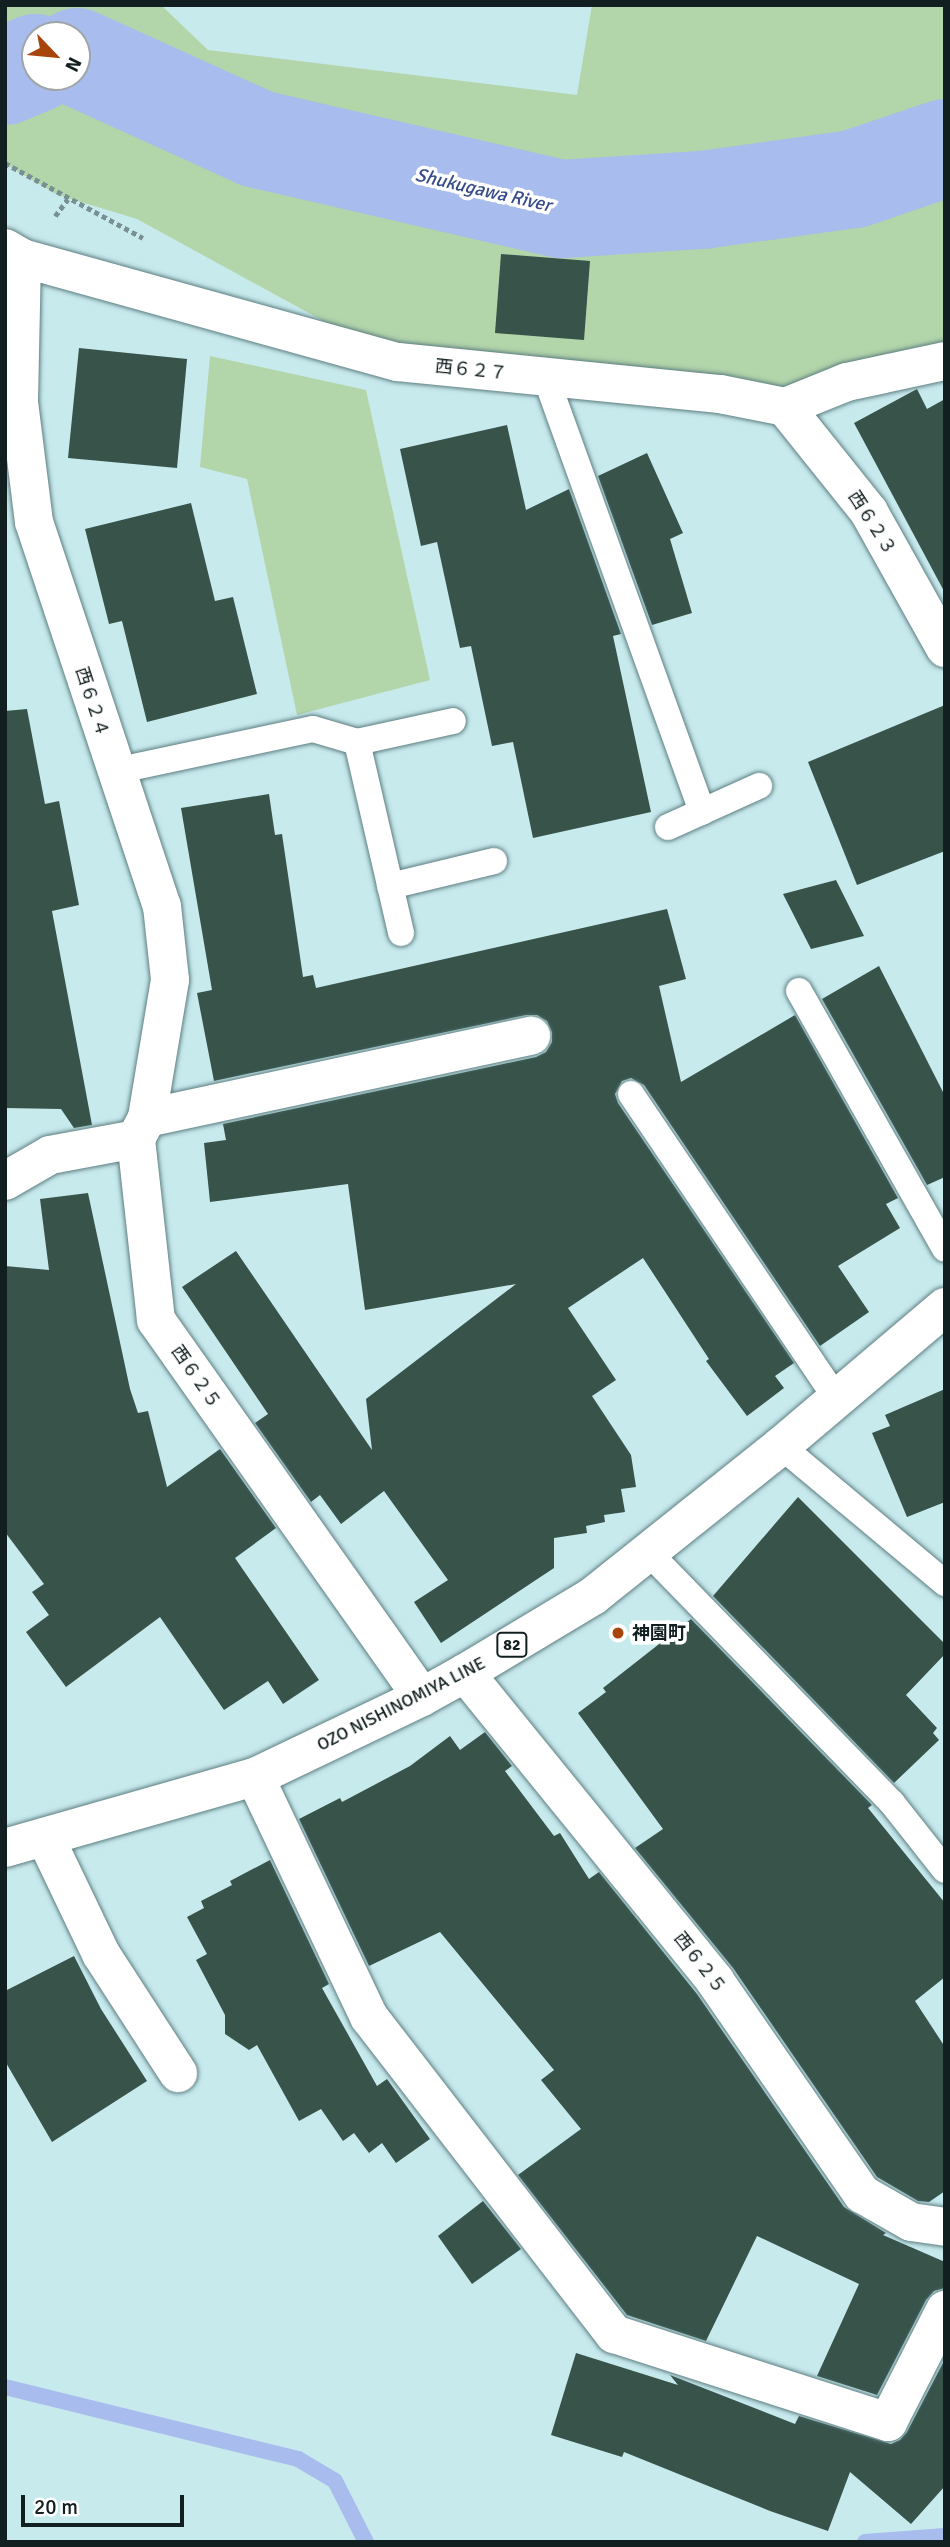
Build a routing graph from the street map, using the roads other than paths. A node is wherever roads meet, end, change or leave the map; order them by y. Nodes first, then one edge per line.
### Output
1 (10, 250) edge
2 (945, 361) edge
3 (546, 378) junction
4 (785, 407) junction
5 (945, 648) edge
6 (453, 722) dead end
7 (357, 742) junction
8 (115, 771) junction
9 (759, 786) dead end
10 (702, 812) junction
11 (668, 827) dead end
12 (494, 861) dead end
13 (390, 886) junction
14 (401, 933) dead end
15 (799, 991) dead end
16 (531, 1036) dead end
17 (631, 1094) dead end
18 (142, 1128) junction
19 (5, 1181) edge
20 (945, 1249) edge
21 (945, 1307) edge
22 (837, 1399) junction
23 (781, 1446) junction
24 (648, 1552) junction
25 (945, 1583) edge
26 (465, 1673) junction
27 (422, 1697) junction
28 (255, 1777) junction
29 (45, 1837) junction
30 (5, 1849) edge
31 (945, 1870) edge
32 (178, 2073) dead end
33 (945, 2227) edge
34 (945, 2309) edge

1 - 3 street, 西６２７
1 - 8 street, 西６２４
2 - 4 street
3 - 4 street, 西６２７
3 - 10 lane
4 - 5 street, 西６２３
6 - 7 lane
7 - 8 lane
7 - 13 lane
8 - 18 street, 西６２４
9 - 10 lane
10 - 11 lane
12 - 13 lane
13 - 14 lane
15 - 20 lane
16 - 18 street
17 - 22 lane
18 - 19 street
18 - 27 street, 西６２５
21 - 22 street, OZO NISHINOMIYA LINE / 82
22 - 23 street, OZO NISHINOMIYA LINE / 82
23 - 24 street, OZO NISHINOMIYA LINE / 82
23 - 25 lane
24 - 26 street, OZO NISHINOMIYA LINE / 82
24 - 31 lane
26 - 27 street, OZO NISHINOMIYA LINE / 82
26 - 33 street, 西６２５
27 - 28 street, OZO NISHINOMIYA LINE / 82
28 - 29 street, OZO NISHINOMIYA LINE / 82
28 - 34 street
29 - 30 street, OZO NISHINOMIYA LINE / 82
29 - 32 street

